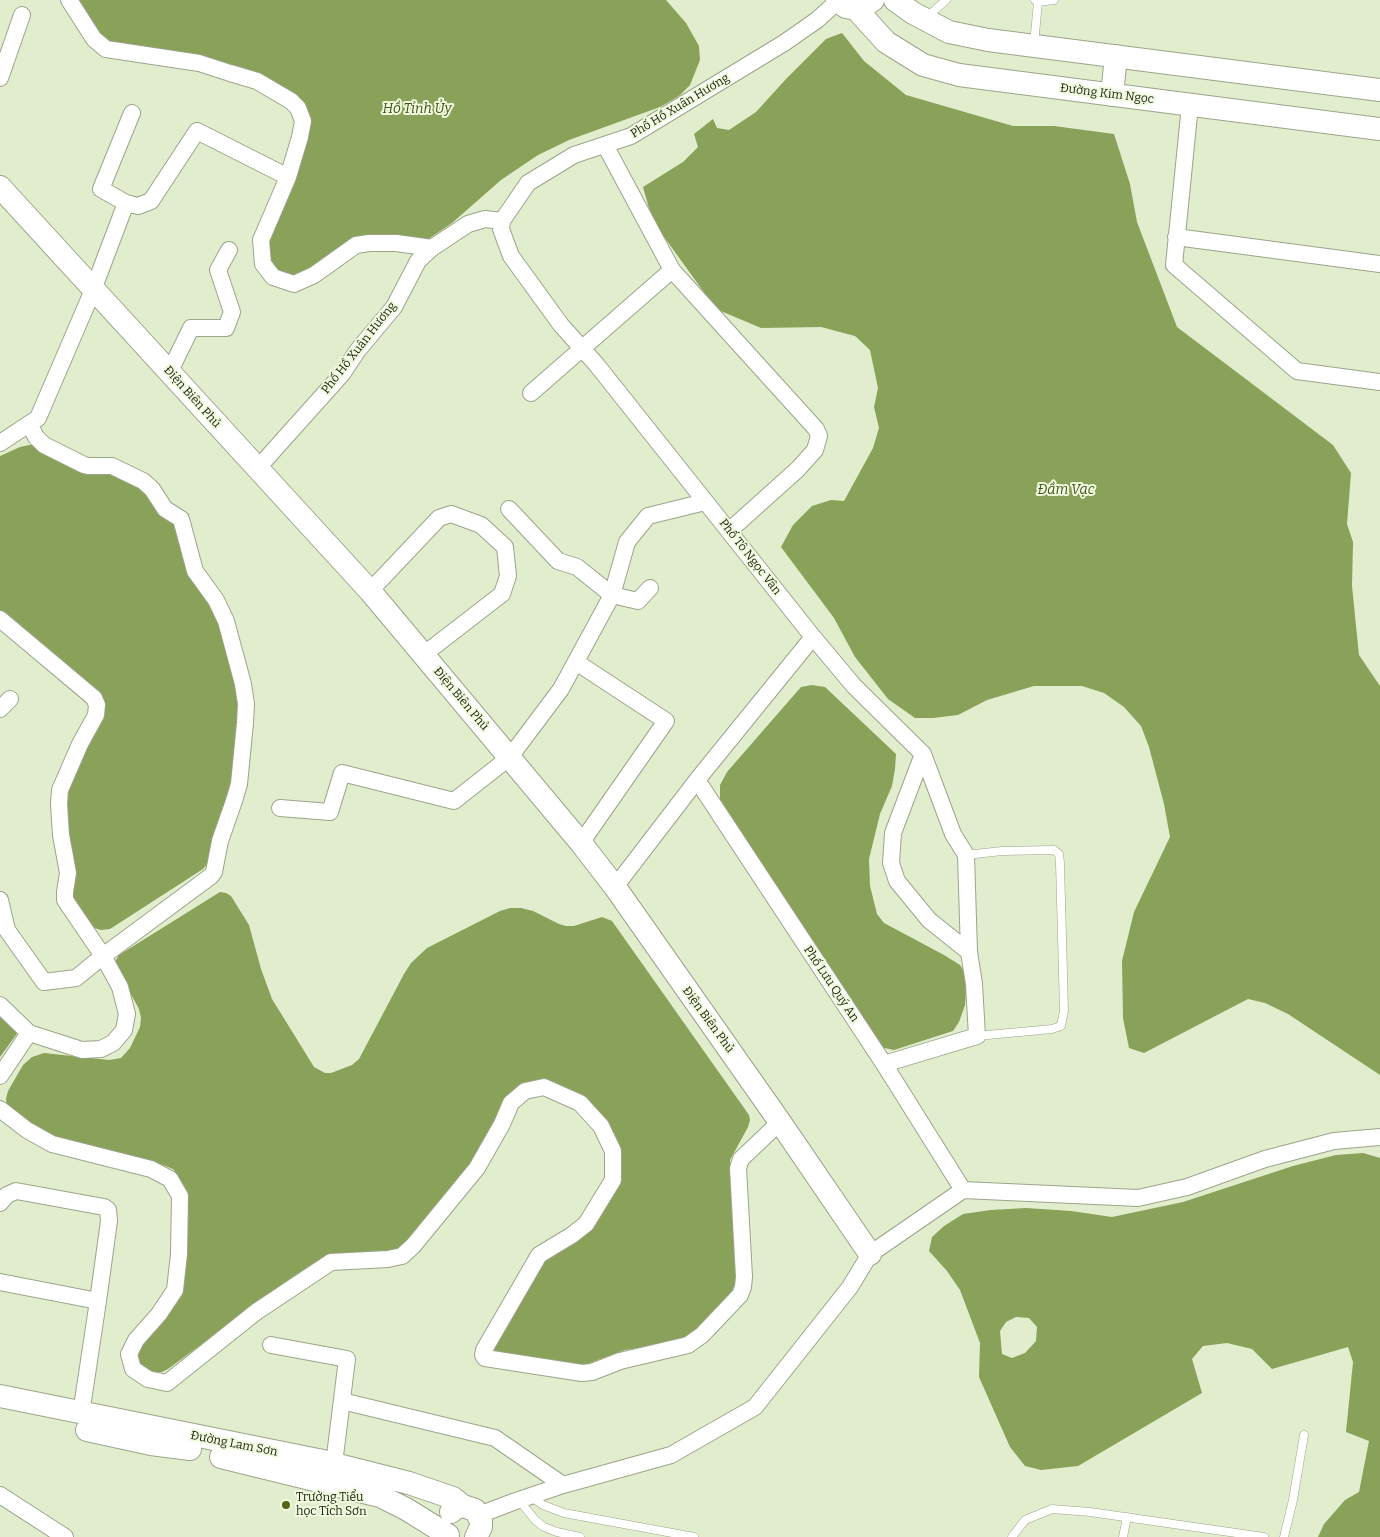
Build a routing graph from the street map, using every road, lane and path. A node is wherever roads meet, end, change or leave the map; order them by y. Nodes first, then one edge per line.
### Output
1 (70, 0) edge
2 (895, 0) edge
3 (946, 0) edge
4 (1054, 0) edge
5 (1036, 1) edge
6 (851, 2) edge
7 (22, 15) dead end
8 (925, 19) junction
9 (1034, 46) junction
10 (1116, 56) junction
11 (0, 78) edge
12 (1380, 90) edge
13 (1112, 95) junction
14 (1190, 105) junction
15 (132, 113) dead end
16 (1380, 129) edge
17 (605, 145) junction
18 (288, 177) junction
19 (0, 187) edge
20 (126, 203) junction
21 (502, 221) junction
22 (1176, 237) junction
23 (432, 248) junction
24 (228, 250) dead end
25 (1380, 264) edge
26 (672, 270) junction
27 (93, 290) junction
28 (582, 348) junction
29 (170, 371) junction
30 (1380, 382) edge
31 (531, 393) dead end
32 (29, 424) junction
33 (0, 443) edge
34 (257, 469) junction
35 (706, 502) junction
36 (509, 508) dead end
37 (728, 531) junction
38 (650, 588) dead end
39 (370, 591) junction
40 (612, 595) junction
41 (0, 618) edge
42 (813, 638) junction
43 (423, 655) junction
44 (576, 662) junction
45 (923, 754) junction
46 (510, 757) junction
47 (697, 780) junction
48 (280, 808) dead end
49 (581, 843) junction
50 (966, 855) junction
51 (615, 887) junction
52 (0, 900) edge
53 (970, 952) junction
54 (103, 956) junction
55 (0, 1005) edge
56 (29, 1033) junction
57 (977, 1036) junction
58 (884, 1064) junction
59 (0, 1076) edge
60 (0, 1109) edge
61 (780, 1122) junction
62 (1380, 1137) edge
63 (963, 1190) junction
64 (0, 1202) edge
65 (870, 1254) junction
66 (0, 1282) edge
67 (98, 1301) junction
68 (271, 1345) dead end
69 (0, 1396) edge
70 (342, 1401) junction
71 (0, 1412) edge
72 (81, 1414) junction
73 (1304, 1435) dead end
74 (334, 1464) junction
75 (563, 1485) junction
76 (0, 1495) edge
77 (525, 1498) junction
78 (1127, 1517) junction
79 (473, 1519) edge
80 (449, 1536) edge
81 (65, 1537) edge
82 (580, 1537) edge
83 (694, 1537) edge
84 (1012, 1537) edge
85 (1124, 1537) edge
86 (1264, 1537) edge
87 (1284, 1537) edge

1 - 18 street
2 - 8 main road
3 - 8 lane
4 - 5 lane
5 - 9 lane
6 - 13 main road, Đường Kim Ngọc
6 - 17 street, Phố Hồ Xuân Hương
7 - 11 street
8 - 9 main road
9 - 10 main road
10 - 12 main road
10 - 13 main road
13 - 14 main road, Đường Kim Ngọc
14 - 16 main road, Đường Kim Ngọc
14 - 22 street
15 - 20 street
17 - 21 street, Phố Hồ Xuân Hương
17 - 26 street
18 - 20 street
18 - 23 street
19 - 27 main road, Điện Biên Phủ
20 - 27 street
21 - 23 street, Phố Hồ Xuân Hương
21 - 28 street, Phố Tô Ngọc Vân
22 - 25 street
22 - 30 street
23 - 34 street, Phố Hồ Xuân Hương
24 - 29 street
26 - 28 street
26 - 37 street
27 - 29 main road, Điện Biên Phủ
27 - 32 street
28 - 31 street
28 - 35 street, Phố Tô Ngọc Vân
29 - 34 main road, Điện Biên Phủ
32 - 33 street
32 - 54 street
34 - 39 main road, Điện Biên Phủ
35 - 37 street, Phố Tô Ngọc Vân
35 - 40 street
36 - 40 street
37 - 42 street, Phố Tô Ngọc Vân
38 - 40 street
39 - 43 main road, Điện Biên Phủ
39 - 43 street
40 - 44 street
41 - 54 street
42 - 45 street, Phố Tô Ngọc Vân
42 - 47 street
43 - 46 main road, Điện Biên Phủ
44 - 46 street
44 - 49 street
45 - 50 street
45 - 53 street
46 - 48 street
46 - 49 main road, Điện Biên Phủ
47 - 51 street
47 - 58 street, Phố Lưu Quý An
49 - 51 main road, Điện Biên Phủ
50 - 53 street
50 - 57 lane
51 - 61 main road, Điện Biên Phủ
52 - 54 street
53 - 57 street
54 - 56 street
55 - 56 street
56 - 59 street
57 - 58 street
58 - 63 street, Phố Lưu Quý An
60 - 61 street
61 - 65 main road, Điện Biên Phủ
62 - 63 street
63 - 65 street
64 - 67 street
65 - 75 street
66 - 67 street
67 - 72 street
68 - 70 street
69 - 72 main road, Đường Lam Sơn
70 - 74 street
70 - 75 street
71 - 80 main road, Đường Lam Sơn
72 - 74 main road, Đường Lam Sơn
73 - 87 lane
74 - 79 main road, Đường Lam Sơn
75 - 77 street
76 - 81 street
77 - 79 street
77 - 82 lane
77 - 83 lane
78 - 84 lane
78 - 85 lane
78 - 86 lane
79 - 80 main road

